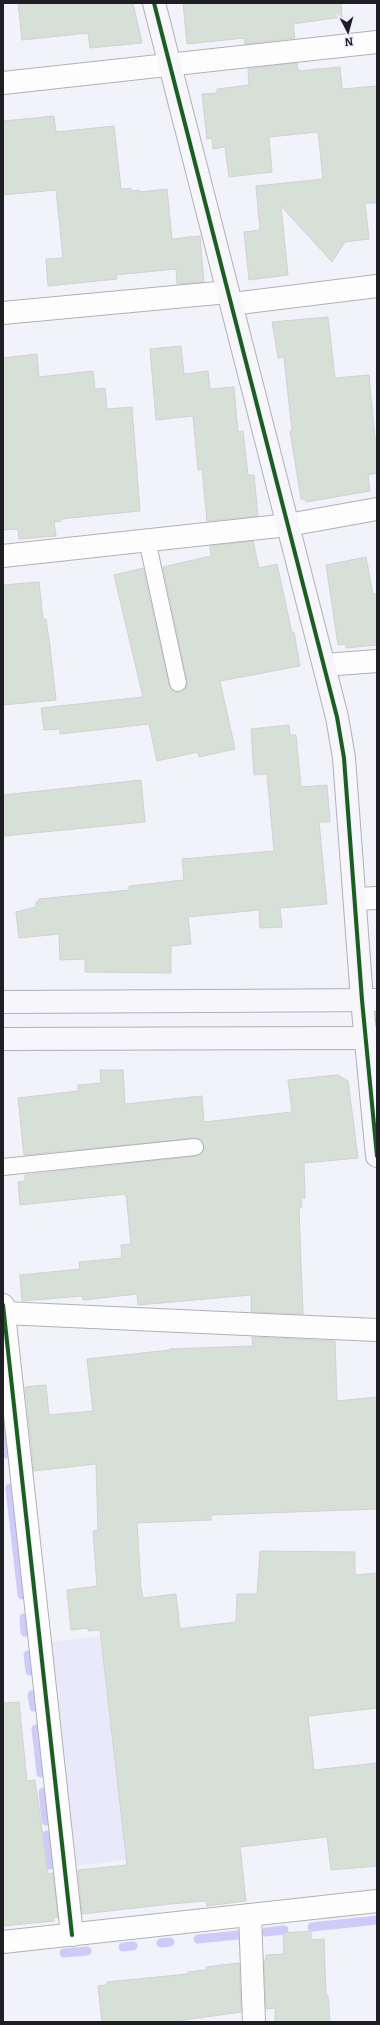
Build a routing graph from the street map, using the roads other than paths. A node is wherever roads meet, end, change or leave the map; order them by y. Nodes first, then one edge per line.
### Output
1 (154, 3) edge
2 (377, 42) edge
3 (170, 64) junction
4 (3, 83) edge
5 (377, 286) edge
6 (230, 298) junction
7 (3, 313) edge
8 (377, 510) edge
9 (288, 525) junction
10 (147, 540) junction
11 (3, 556) edge
12 (377, 661) edge
13 (324, 665) junction
14 (178, 683) dead end
15 (377, 898) edge
16 (355, 899) junction
17 (370, 1000) edge
18 (3, 1002) edge
19 (372, 1038) edge
20 (3, 1039) edge
21 (377, 1145) edge
22 (195, 1147) dead end
23 (3, 1167) edge
24 (3, 1309) edge
25 (377, 1330) edge
26 (12, 1469) edge
27 (377, 1901) edge
28 (250, 1915) junction
29 (72, 1935) junction
30 (3, 1942) edge
31 (254, 2022) edge

1 - 3 street
2 - 3 street
3 - 4 street
3 - 6 street
5 - 6 street
6 - 7 street
6 - 9 street
8 - 9 street
9 - 10 street
9 - 13 street
10 - 11 street
10 - 14 lane
12 - 13 street
13 - 16 street
15 - 16 street
16 - 17 street
17 - 18 street
17 - 19 street
19 - 20 street
19 - 21 street
22 - 23 lane
24 - 25 street
24 - 26 street
26 - 29 street
27 - 28 street
28 - 29 street
28 - 31 street
29 - 30 street

